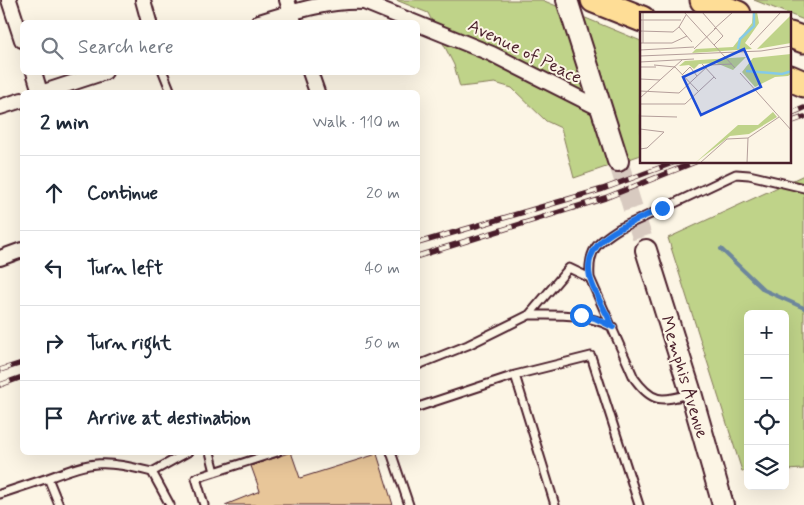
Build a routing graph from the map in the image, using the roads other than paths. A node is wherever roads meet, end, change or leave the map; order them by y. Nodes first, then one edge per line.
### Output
1 (9, 0) edge
2 (143, 0) edge
3 (567, 0) edge
4 (594, 0) edge
5 (703, 0) edge
6 (291, 12) edge
7 (733, 12) edge
8 (640, 18) edge
9 (148, 20) edge
10 (265, 20) edge
11 (409, 20) edge
12 (420, 24) edge
13 (20, 34) edge
14 (792, 36) edge
15 (804, 40) edge
16 (35, 75) edge
17 (96, 75) edge
18 (165, 75) edge
19 (311, 75) edge
20 (792, 79) edge
21 (804, 84) edge
22 (39, 90) edge
23 (50, 90) edge
24 (170, 90) edge
25 (316, 90) edge
26 (20, 101) edge
27 (0, 107) edge
28 (603, 110) junction
29 (618, 162) tunnel mouth
30 (804, 188) edge
31 (646, 250) tunnel mouth
32 (20, 251) edge
33 (0, 258) edge
34 (590, 278) junction
35 (530, 315) junction
36 (613, 327) junction
37 (420, 364) edge
38 (515, 375) junction
39 (691, 393) junction
40 (420, 407) edge
41 (183, 455) edge
42 (211, 455) edge
43 (268, 455) edge
44 (392, 455) edge
45 (152, 472) junction
46 (215, 472) junction
47 (48, 478) junction
48 (0, 494) edge
49 (59, 505) edge
50 (170, 505) edge
51 (204, 505) edge
52 (409, 505) edge
53 (555, 505) edge
54 (639, 505) edge
55 (723, 505) edge

1 - 13 street
2 - 9 street
3 - 28 main road
4 - 8 highway
5 - 7 highway
6 - 10 street, Avenue of Peace
6 - 11 street, Avenue of Peace
12 - 28 street, Avenue of Peace
14 - 15 highway
16 - 22 street
17 - 23 street
18 - 24 lane
19 - 25 street
20 - 21 highway
26 - 27 street
28 - 29 main road
30 - 34 lane, bridge
31 - 39 main road, Memphis Avenue
32 - 33 street
34 - 35 lane
34 - 36 lane
35 - 36 lane
35 - 37 lane
36 - 39 lane
38 - 40 lane
38 - 53 lane
38 - 54 lane
39 - 55 main road, Memphis Avenue
41 - 45 lane
42 - 46 lane
43 - 46 lane
44 - 52 lane
45 - 47 lane
45 - 50 lane
46 - 51 lane
47 - 48 lane
47 - 49 lane

